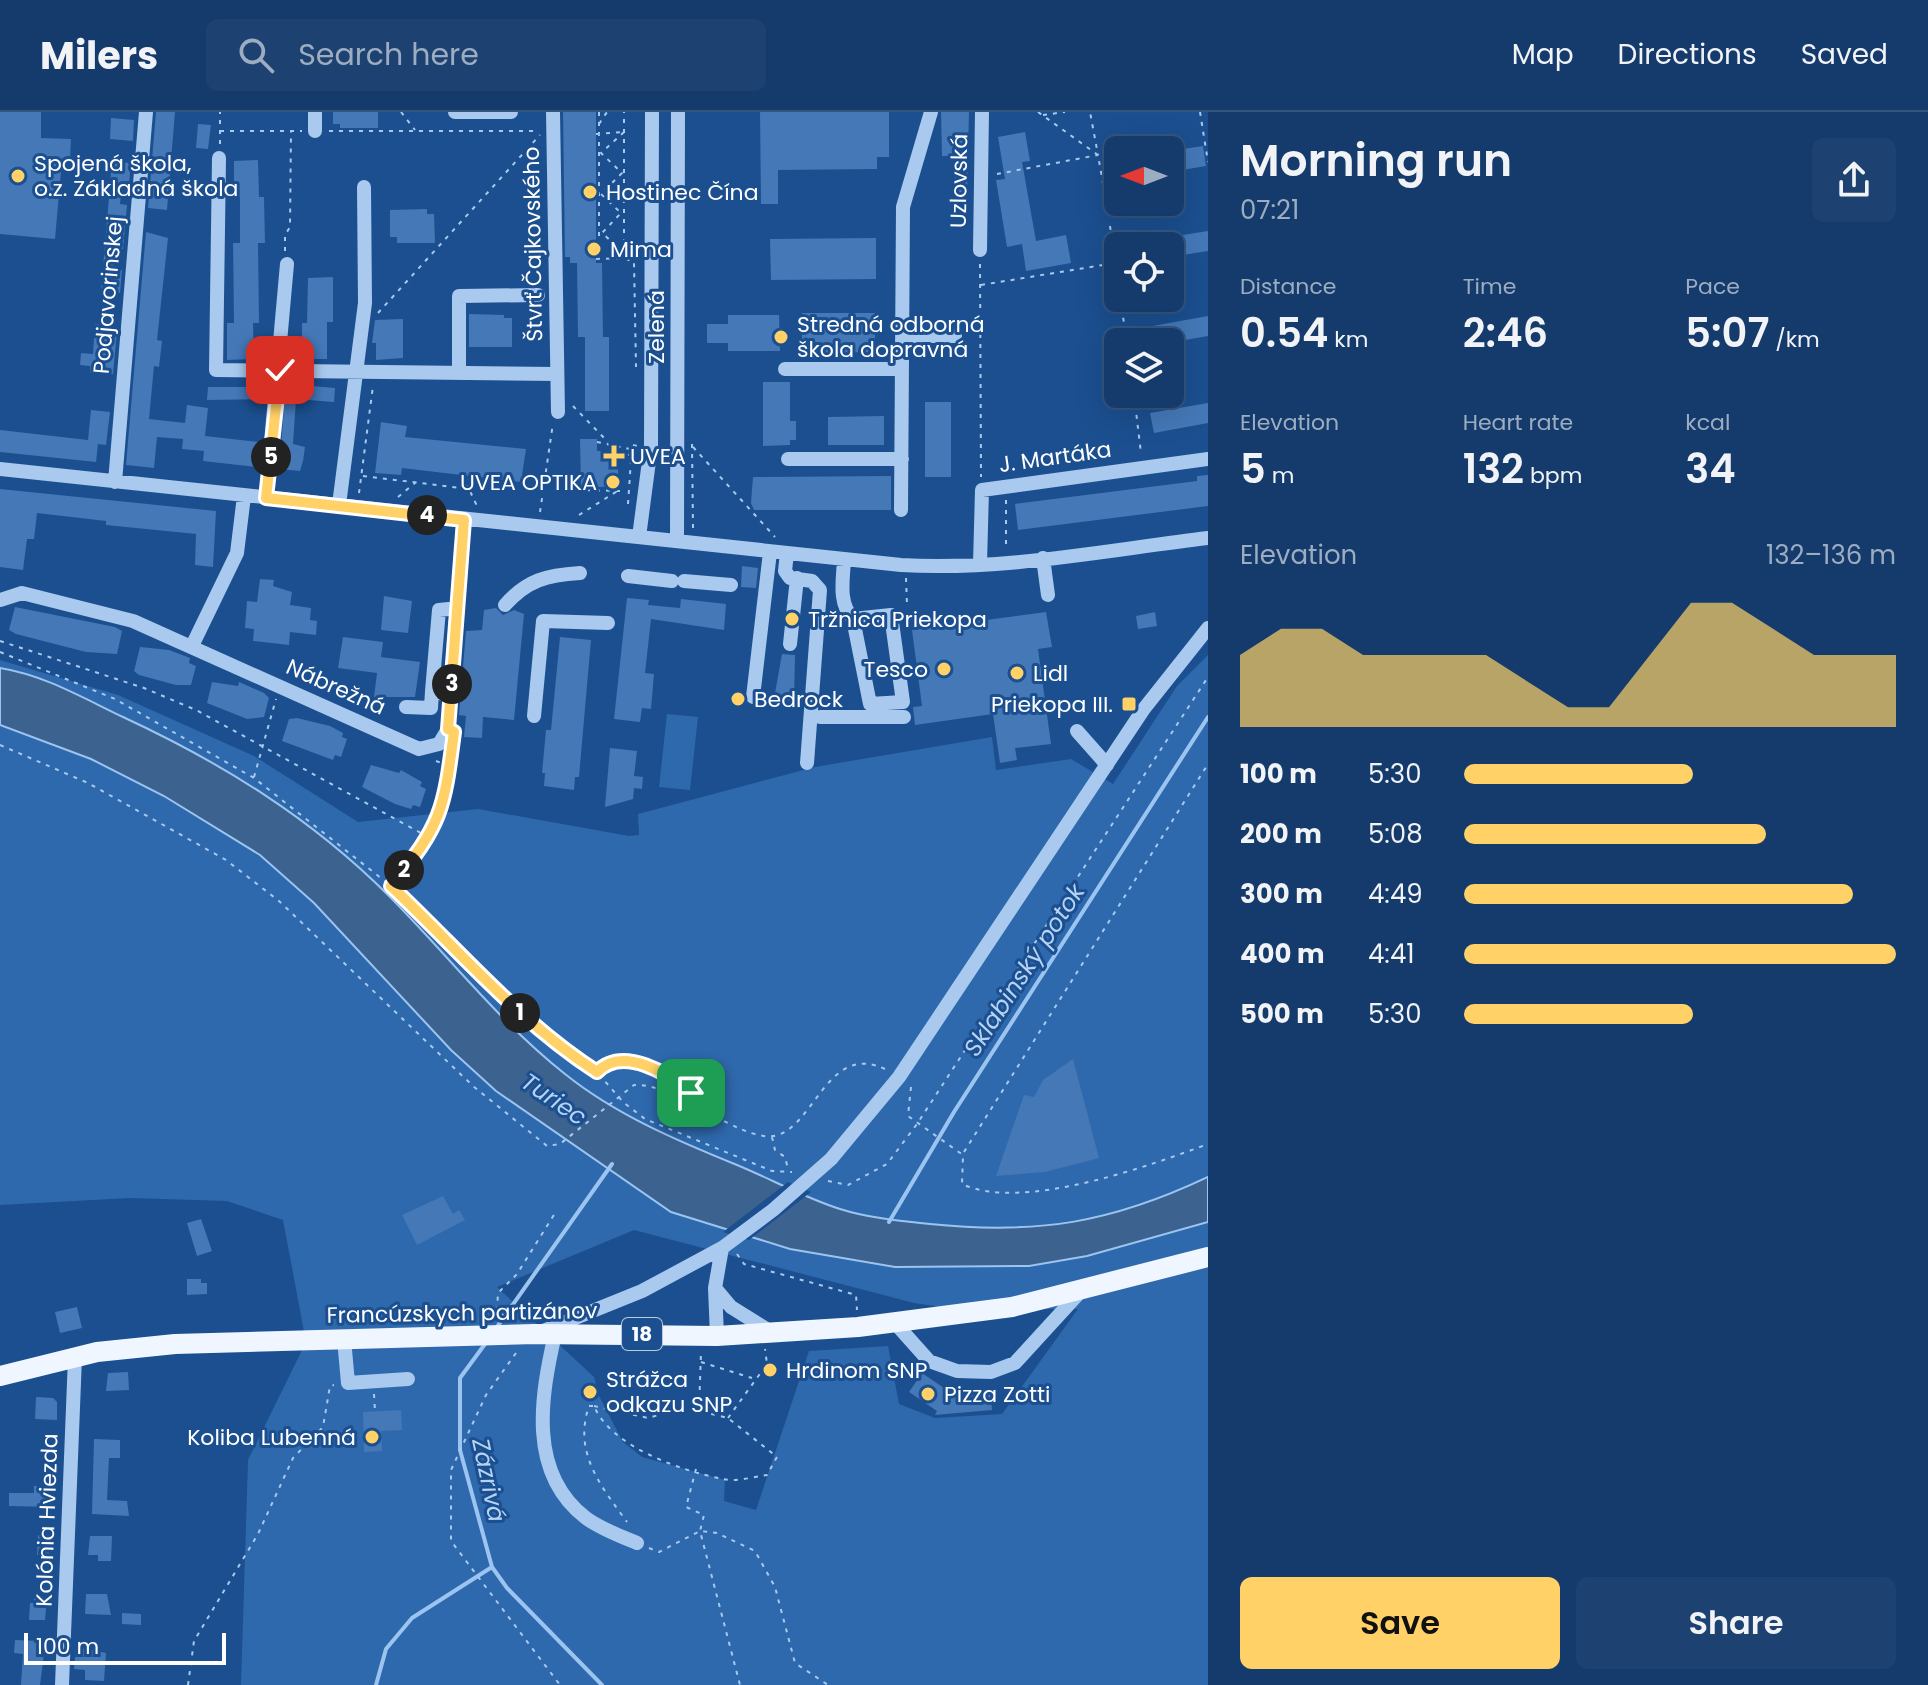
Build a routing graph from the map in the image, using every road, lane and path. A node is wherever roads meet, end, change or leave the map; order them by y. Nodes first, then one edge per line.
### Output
1 (146, 112) edge
2 (220, 112) edge
3 (315, 112) edge
4 (401, 112) edge
5 (455, 112) edge
6 (511, 112) edge
7 (553, 112) edge
8 (599, 112) edge
9 (607, 112) edge
10 (624, 112) edge
11 (652, 112) edge
12 (678, 112) edge
13 (931, 112) edge
14 (982, 112) edge
15 (1038, 112) edge
16 (1065, 112) edge
17 (1090, 112) edge
18 (1200, 112) edge
19 (1042, 115) junction
20 (599, 125) junction
21 (220, 131) junction
22 (291, 131) junction
23 (315, 131) junction
24 (415, 131) junction
25 (624, 132) junction
26 (597, 134) junction
27 (600, 153) junction
28 (1098, 155) junction
29 (219, 158) joint
30 (1208, 162) edge
31 (623, 173) junction
32 (981, 178) junction
33 (364, 187) dead end
34 (1104, 189) edge
35 (600, 194) junction
36 (623, 213) junction
37 (1110, 226) dead end
38 (1111, 232) edge
39 (600, 233) junction
40 (980, 250) joint
41 (624, 253) junction
42 (624, 258) junction
43 (287, 264) joint
44 (1104, 265) edge
45 (980, 285) junction
46 (538, 295) dead end
47 (363, 329) junction
48 (903, 336) junction
49 (955, 336) dead end
50 (636, 367) dead end
51 (785, 369) dead end
52 (902, 369) junction
53 (280, 370) junction
54 (354, 371) junction
55 (375, 372) junction
56 (459, 373) junction
57 (557, 374) junction
58 (564, 408) joint
59 (1136, 408) edge
60 (597, 442) dead end
61 (608, 442) junction
62 (644, 446) dead end
63 (692, 446) dead end
64 (632, 450) junction
65 (618, 454) dead end
66 (631, 455) junction
67 (788, 459) dead end
68 (902, 459) junction
69 (1208, 459) edge
70 (1143, 467) junction
71 (0, 469) edge
72 (362, 476) junction
73 (468, 479) dead end
74 (618, 481) dead end
75 (628, 481) junction
76 (115, 482) junction
77 (416, 483) junction
78 (1006, 486) junction
79 (467, 489) junction
80 (576, 490) dead end
81 (619, 490) junction
82 (982, 490) junction
83 (627, 491) junction
84 (360, 493) dead end
85 (244, 496) junction
86 (398, 497) dead end
87 (266, 498) junction
88 (339, 505) junction
89 (634, 505) dead end
90 (477, 506) dead end
91 (901, 510) dead end
92 (574, 518) dead end
93 (464, 520) junction
94 (639, 537) junction
95 (1208, 538) edge
96 (677, 541) junction
97 (779, 549) junction
98 (1006, 551) dead end
99 (1043, 558) junction
100 (844, 560) junction
101 (980, 564) junction
102 (580, 573) dead end
103 (628, 576) dead end
104 (797, 578) junction
105 (906, 578) dead end
106 (731, 585) dead end
107 (1048, 595) dead end
108 (0, 600) edge
109 (505, 605) dead end
110 (907, 605) dead end
111 (458, 608) junction
112 (853, 619) junction
113 (608, 623) dead end
114 (1208, 628) edge
115 (0, 641) edge
116 (790, 644) dead end
117 (192, 646) junction
118 (0, 652) edge
119 (1208, 677) edge
120 (432, 691) junction
121 (451, 696) junction
122 (753, 697) dead end
123 (406, 707) dead end
124 (273, 709) dead end
125 (872, 711) junction
126 (534, 716) dead end
127 (820, 717) dead end
128 (904, 717) dead end
129 (448, 729) junction
130 (1077, 731) dead end
131 (0, 745) edge
132 (263, 745) junction
133 (807, 763) dead end
134 (1208, 764) edge
135 (1107, 765) junction
136 (254, 778) junction
137 (430, 838) junction
138 (391, 886) junction
139 (597, 1072) junction
140 (892, 1072) dead end
141 (907, 1082) dead end
142 (619, 1095) junction
143 (696, 1107) junction
144 (917, 1124) junction
145 (772, 1137) junction
146 (1208, 1144) edge
147 (963, 1155) junction
148 (831, 1182) dead end
149 (557, 1210) dead end
150 (731, 1245) junction
151 (1208, 1257) edge
152 (715, 1288) junction
153 (1080, 1292) junction
154 (857, 1313) dead end
155 (896, 1324) junction
156 (545, 1334) junction
157 (514, 1335) junction
158 (344, 1339) junction
159 (769, 1341) junction
160 (709, 1343) junction
161 (75, 1357) junction
162 (701, 1362) junction
163 (0, 1376) edge
164 (408, 1379) dead end
165 (753, 1379) junction
166 (348, 1383) junction
167 (374, 1404) dead end
168 (594, 1406) junction
169 (699, 1411) junction
170 (375, 1412) dead end
171 (728, 1418) junction
172 (696, 1469) junction
173 (630, 1526) dead end
174 (700, 1531) junction
175 (637, 1543) joint
176 (62, 1685) edge
177 (188, 1685) edge
178 (560, 1685) edge
179 (740, 1685) edge
180 (828, 1685) edge

1 - 76 street, Podjavorinskej
2 - 21 path
3 - 23 street
4 - 24 path
5 - 6 street
7 - 57 street, Štvrť Čajkovského
8 - 20 path
9 - 20 path
10 - 25 path
11 - 94 street, Zelená
12 - 96 street, Zelená
13 - 48 street
14 - 32 street, Uzlovská
15 - 19 path
16 - 19 path
17 - 28 path
18 - 30 path
19 - 28 path
20 - 26 path
21 - 22 path
21 - 29 path
22 - 23 path
22 - 43 path
23 - 24 path
24 - 47 path
25 - 26 path
25 - 27 path
25 - 31 path
26 - 27 path
27 - 31 path
27 - 35 path
28 - 32 path
28 - 34 path
29 - 53 street, Štvrť Čajkovského
31 - 35 path
31 - 36 path
32 - 40 street, Uzlovská
33 - 47 street
35 - 36 path
35 - 39 path
36 - 39 path
36 - 41 path
37 - 38 path
39 - 41 path
39 - 42 path
40 - 45 path
41 - 42 path
42 - 50 path
43 - 53 street
44 - 45 path
45 - 82 path
46 - 56 street, Štvrť Čajkovského
47 - 54 street
48 - 49 street
48 - 52 street
51 - 52 street
52 - 68 street
53 - 54 street, Štvrť Čajkovského
53 - 87 street
54 - 55 street, Štvrť Čajkovského
54 - 88 street
55 - 56 street, Štvrť Čajkovského
55 - 72 path
56 - 57 street, Štvrť Čajkovského
57 - 58 street, Štvrť Čajkovského
58 - 61 path
59 - 70 path
60 - 61 path
61 - 64 path
62 - 64 path
63 - 97 path
64 - 66 path
65 - 66 path
66 - 75 path
67 - 68 street
68 - 91 street
69 - 70 street, J. Martáka
70 - 78 street, J. Martáka
71 - 76 street
72 - 77 path
72 - 84 path
73 - 79 path
74 - 75 path
75 - 83 path
76 - 85 street
77 - 79 path
77 - 86 path
78 - 82 street, J. Martáka
78 - 98 path
79 - 90 path
80 - 81 path
81 - 83 path
81 - 92 path
82 - 101 street, J. Martáka
83 - 89 path
85 - 87 street
85 - 117 street
87 - 88 street
88 - 93 street
93 - 94 street
93 - 111 street
94 - 96 street
95 - 99 street
96 - 97 street
97 - 100 street
97 - 104 street
97 - 122 street
99 - 101 street
99 - 107 street
100 - 101 street
100 - 112 street
102 - 109 street
103 - 106 street
104 - 116 street
104 - 133 street
105 - 110 path
108 - 117 street, Nábrežná
111 - 120 street
111 - 121 street
112 - 125 street
112 - 125 street
113 - 126 street
114 - 135 street
115 - 132 path
117 - 129 street, Nábrežná
118 - 136 path
119 - 144 path
120 - 121 street
120 - 123 street
121 - 129 street
124 - 132 path
125 - 127 street
125 - 128 street
129 - 137 path
130 - 135 street
131 - 142 path
132 - 136 path
132 - 137 path
134 - 147 path
135 - 150 street
136 - 138 path
137 - 138 path
138 - 139 path
139 - 142 path
139 - 143 path
140 - 145 path
141 - 144 path
142 - 143 path
142 - 145 path
143 - 145 path
144 - 147 path
144 - 148 path
146 - 147 path
149 - 157 path
150 - 152 street
150 - 154 path
150 - 156 street
151 - 153 main road, Francúzskych partizánov / 18
152 - 159 street
152 - 160 street
153 - 155 main road, Francúzskych partizánov / 18
153 - 155 street
155 - 159 main road, Francúzskych partizánov / 18
156 - 157 main road, Francúzskych partizánov / 18
156 - 160 main road, Francúzskych partizánov / 18
156 - 175 street
157 - 158 main road, Francúzskych partizánov / 18
157 - 178 path
158 - 161 main road, Francúzskych partizánov / 18
158 - 166 street
159 - 160 main road, Francúzskych partizánov / 18
159 - 165 path
160 - 162 path
161 - 163 main road, Francúzskych partizánov / 18
161 - 176 street, Kolónia Hviezda
162 - 165 path
162 - 169 path
164 - 166 street
165 - 171 path
166 - 177 path
167 - 170 path
168 - 169 path
168 - 172 path
168 - 173 path
169 - 171 path
171 - 172 path
172 - 174 path
174 - 175 path
174 - 179 path
174 - 180 path

